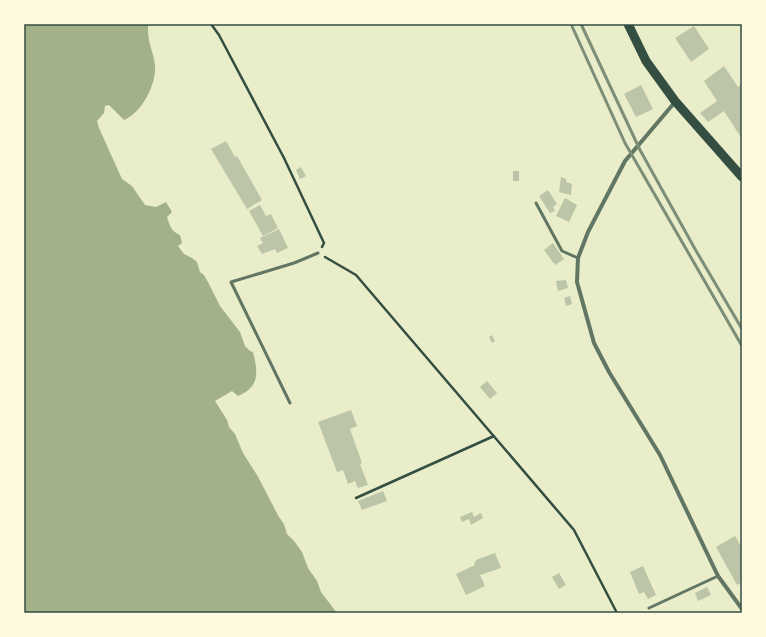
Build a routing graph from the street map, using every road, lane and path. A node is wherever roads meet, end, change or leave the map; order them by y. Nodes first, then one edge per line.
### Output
1 (211, 24) edge
2 (628, 24) edge
3 (675, 101) junction
4 (742, 177) edge
5 (536, 203) dead end
6 (318, 252) junction
7 (578, 258) junction
8 (290, 403) dead end
9 (494, 436) junction
10 (356, 498) dead end
11 (718, 576) junction
12 (649, 608) dead end
13 (742, 609) edge
14 (617, 613) edge

1 - 6 path
2 - 3 main road
3 - 4 main road
3 - 7 street
5 - 7 lane
6 - 8 lane
6 - 9 path
7 - 11 street
9 - 10 path
9 - 14 path
11 - 12 lane
11 - 13 street

